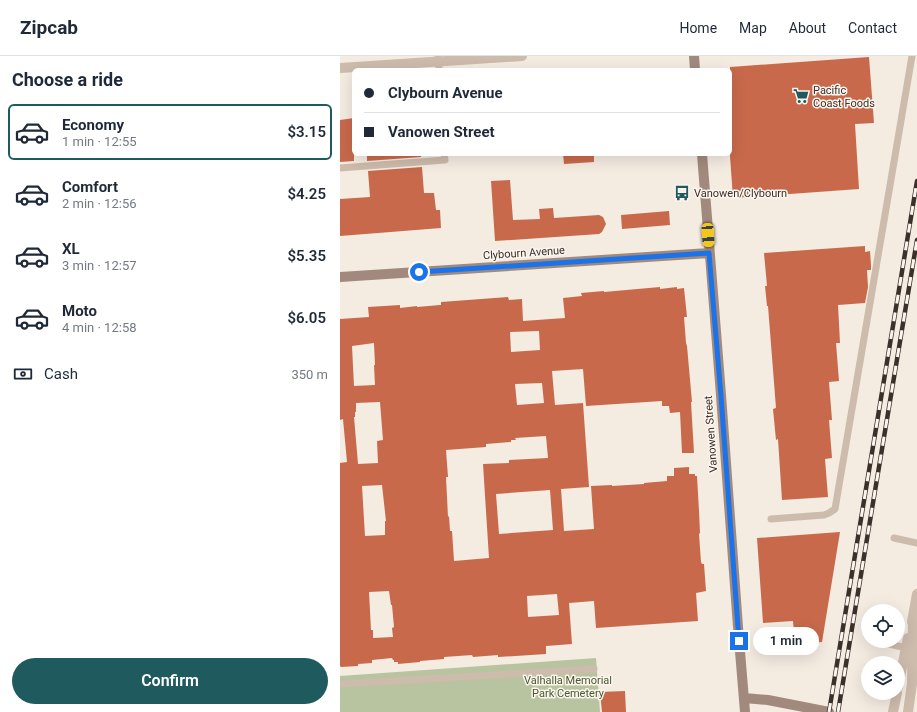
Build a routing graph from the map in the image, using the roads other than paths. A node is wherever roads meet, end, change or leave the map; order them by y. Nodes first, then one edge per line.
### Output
1 (522, 56) edge
2 (694, 56) edge
3 (912, 56) edge
4 (439, 63) edge
5 (340, 68) edge
6 (695, 68) edge
7 (444, 156) edge
8 (702, 156) edge
9 (340, 168) edge
10 (709, 253) junction
11 (340, 276) edge
12 (771, 519) dead end
13 (894, 538) dead end
14 (917, 543) edge
15 (917, 594) edge
16 (913, 617) junction
17 (906, 648) joint
18 (904, 656) edge
19 (594, 669) dead end
20 (340, 684) edge
21 (744, 698) junction
22 (896, 700) edge
23 (745, 712) edge
24 (828, 712) edge
25 (893, 712) edge
26 (908, 712) edge

1 - 4 street
2 - 6 main road
3 - 12 lane
4 - 5 street
7 - 9 lane
8 - 10 main road, Vanowen Street
10 - 11 main road, Clybourn Avenue
10 - 21 main road, Vanowen Street
13 - 14 lane
15 - 16 street
16 - 17 street
16 - 26 street
17 - 18 street
19 - 20 lane
21 - 23 main road, Vanowen Street
21 - 24 main road
22 - 25 street

